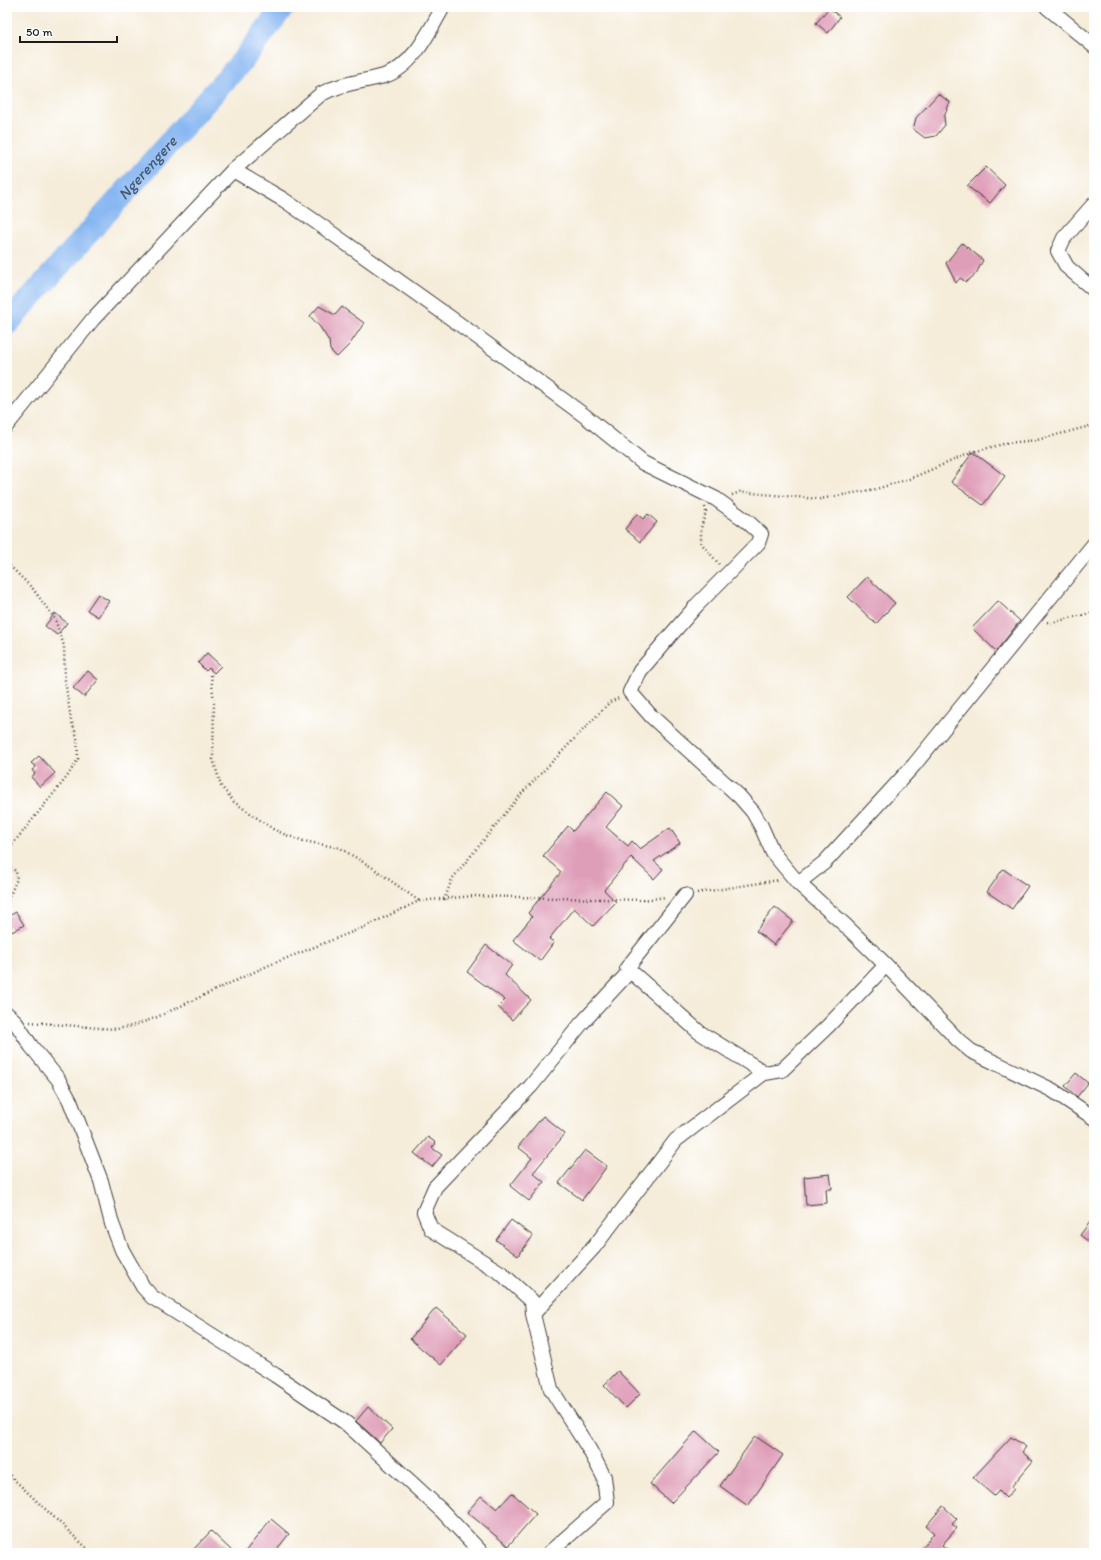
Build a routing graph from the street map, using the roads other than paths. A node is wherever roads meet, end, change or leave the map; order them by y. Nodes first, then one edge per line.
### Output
1 (443, 7) edge
2 (1047, 7) edge
3 (1094, 46) edge
4 (233, 170) junction
5 (1094, 204) edge
6 (1094, 290) edge
7 (7, 425) edge
8 (1094, 544) edge
9 (795, 880) junction
10 (685, 895) road end
11 (886, 965) junction
12 (630, 971) junction
13 (11, 1017) edge
14 (764, 1073) junction
15 (1094, 1118) edge
16 (533, 1314) junction
17 (482, 1553) edge
18 (549, 1553) edge

1 - 4 street
2 - 3 street
4 - 7 street
4 - 9 street
5 - 6 street
8 - 9 street
9 - 11 street
10 - 12 street
11 - 14 street
11 - 15 street
12 - 14 street
12 - 16 street
13 - 17 street
14 - 16 street
16 - 18 street

